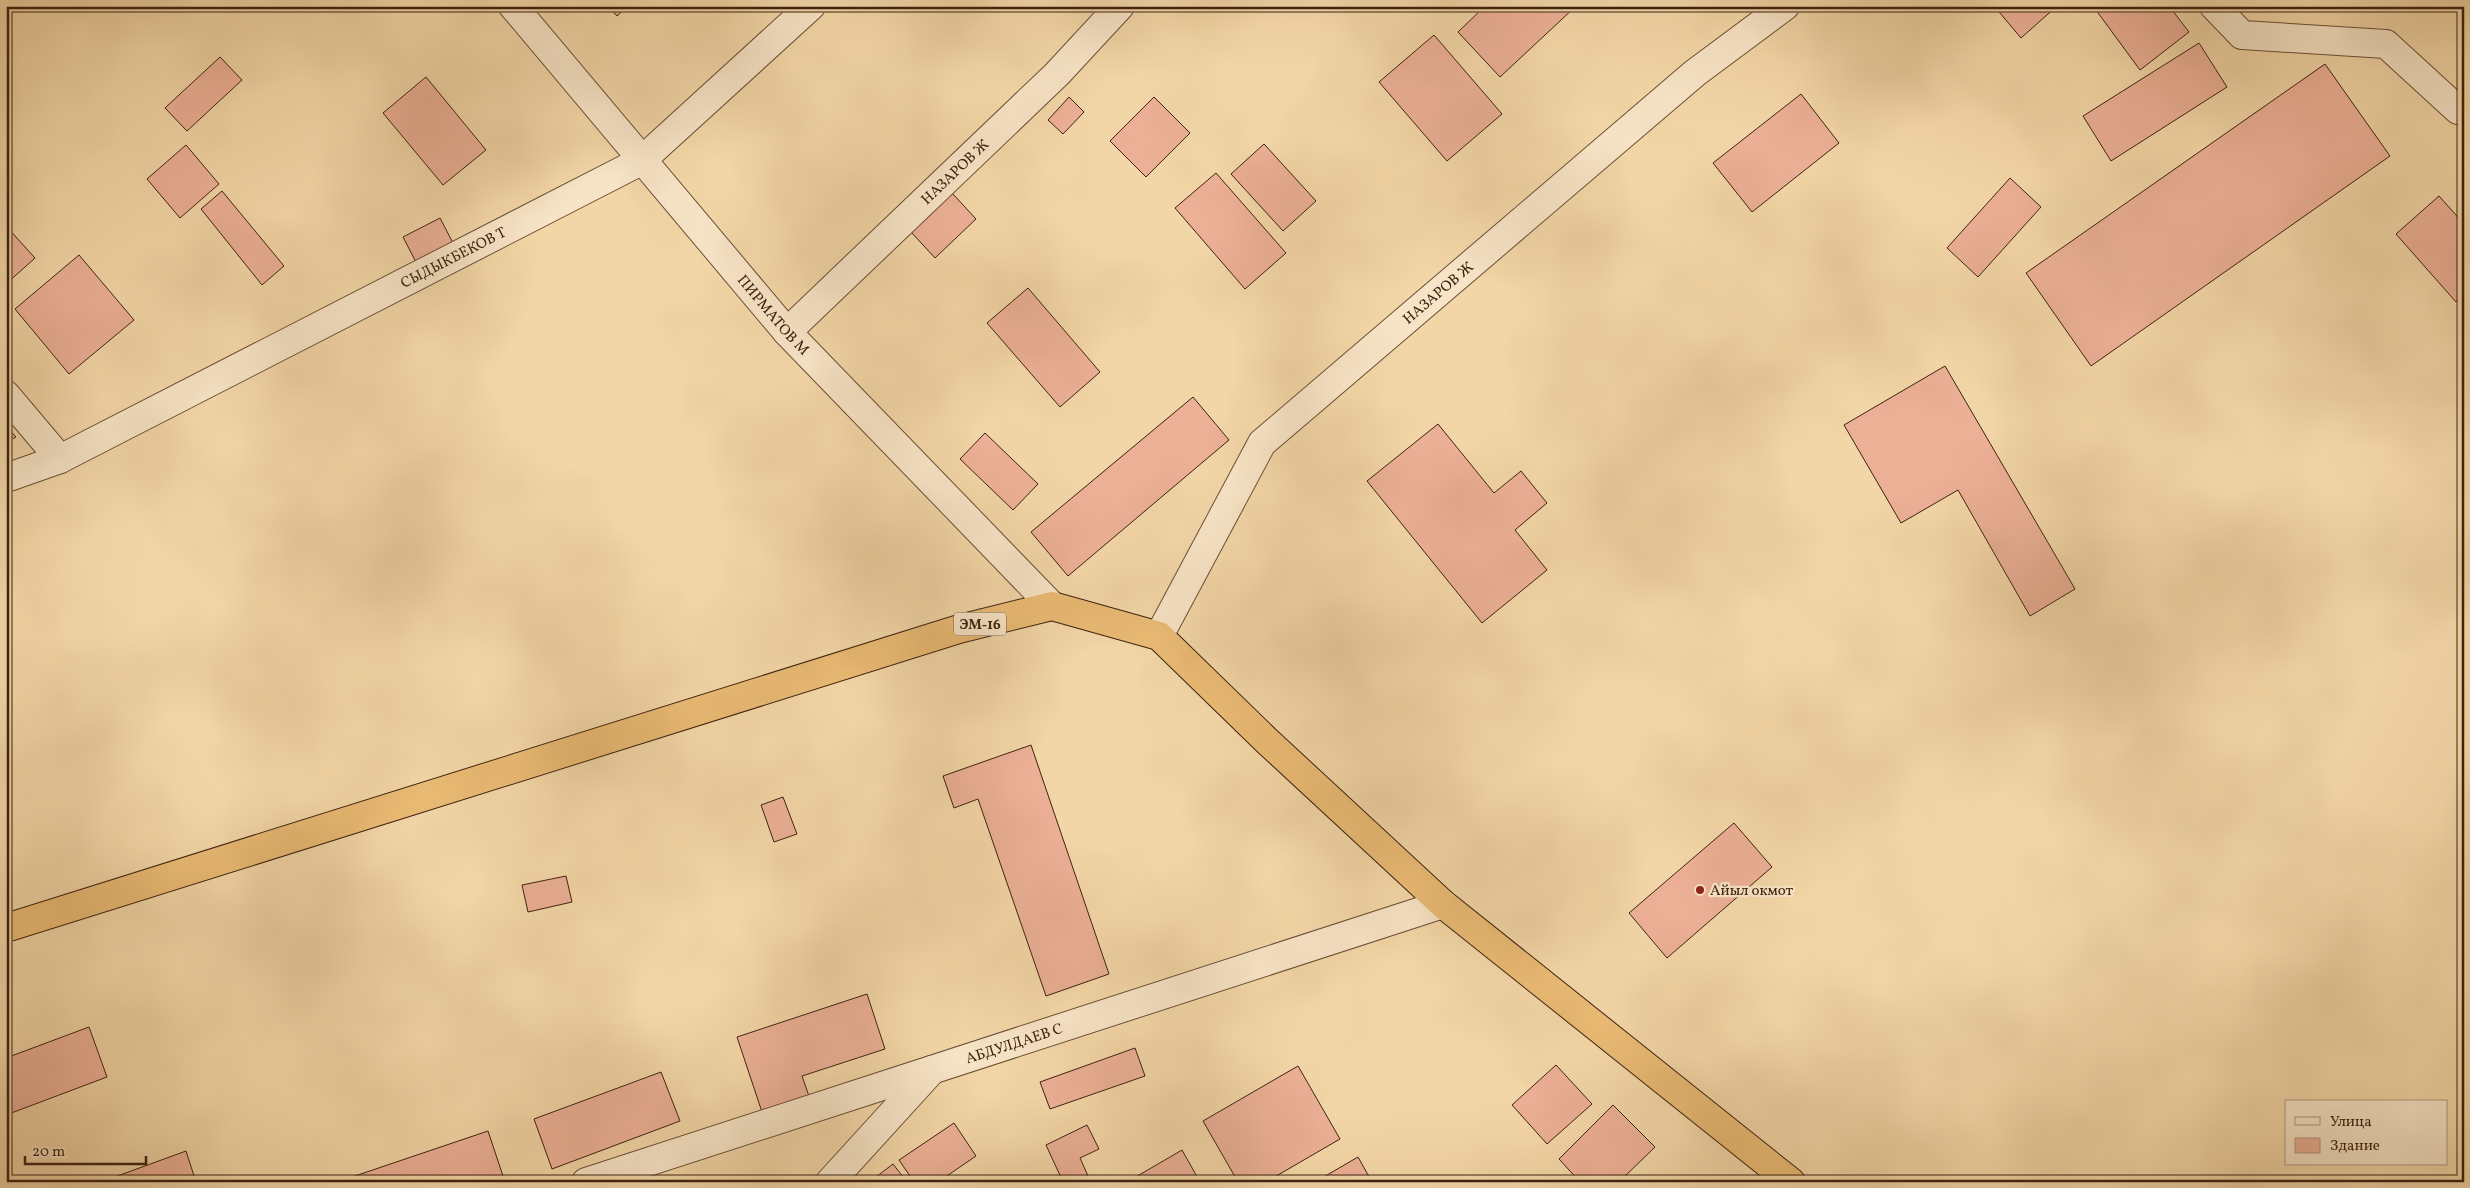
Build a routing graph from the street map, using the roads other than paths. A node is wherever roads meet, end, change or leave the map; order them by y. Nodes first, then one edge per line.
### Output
1 (513, 6) edge
2 (812, 6) edge
3 (1120, 6) edge
4 (1785, 6) edge
5 (2214, 6) edge
6 (2464, 108) edge
7 (641, 161) junction
8 (787, 332) junction
9 (6, 395) edge
10 (60, 459) junction
11 (6, 478) edge
12 (1052, 606) junction
13 (1159, 636) junction
14 (1442, 904) junction
15 (6, 928) edge
16 (932, 1070) junction
17 (586, 1182) edge
18 (830, 1182) edge
19 (1791, 1182) edge

1 - 7 street, ПИРМАТОВ М
2 - 7 street, СЫДЫКБЕКОВ Т
3 - 8 street, НАЗАРОВ Ж
4 - 13 street, НАЗАРОВ Ж
5 - 6 street
7 - 8 street, ПИРМАТОВ М
7 - 10 street, СЫДЫКБЕКОВ Т
8 - 12 street, ПИРМАТОВ М
9 - 10 street
10 - 11 street, СЫДЫКБЕКОВ Т
12 - 13 highway, ЭМ-16
12 - 15 highway, ЭМ-16
13 - 14 highway, ЭМ-16
14 - 16 street, АБДУЛДАЕВ С
14 - 19 highway, ЭМ-16
16 - 17 street, АБДУЛДАЕВ С
16 - 18 street

